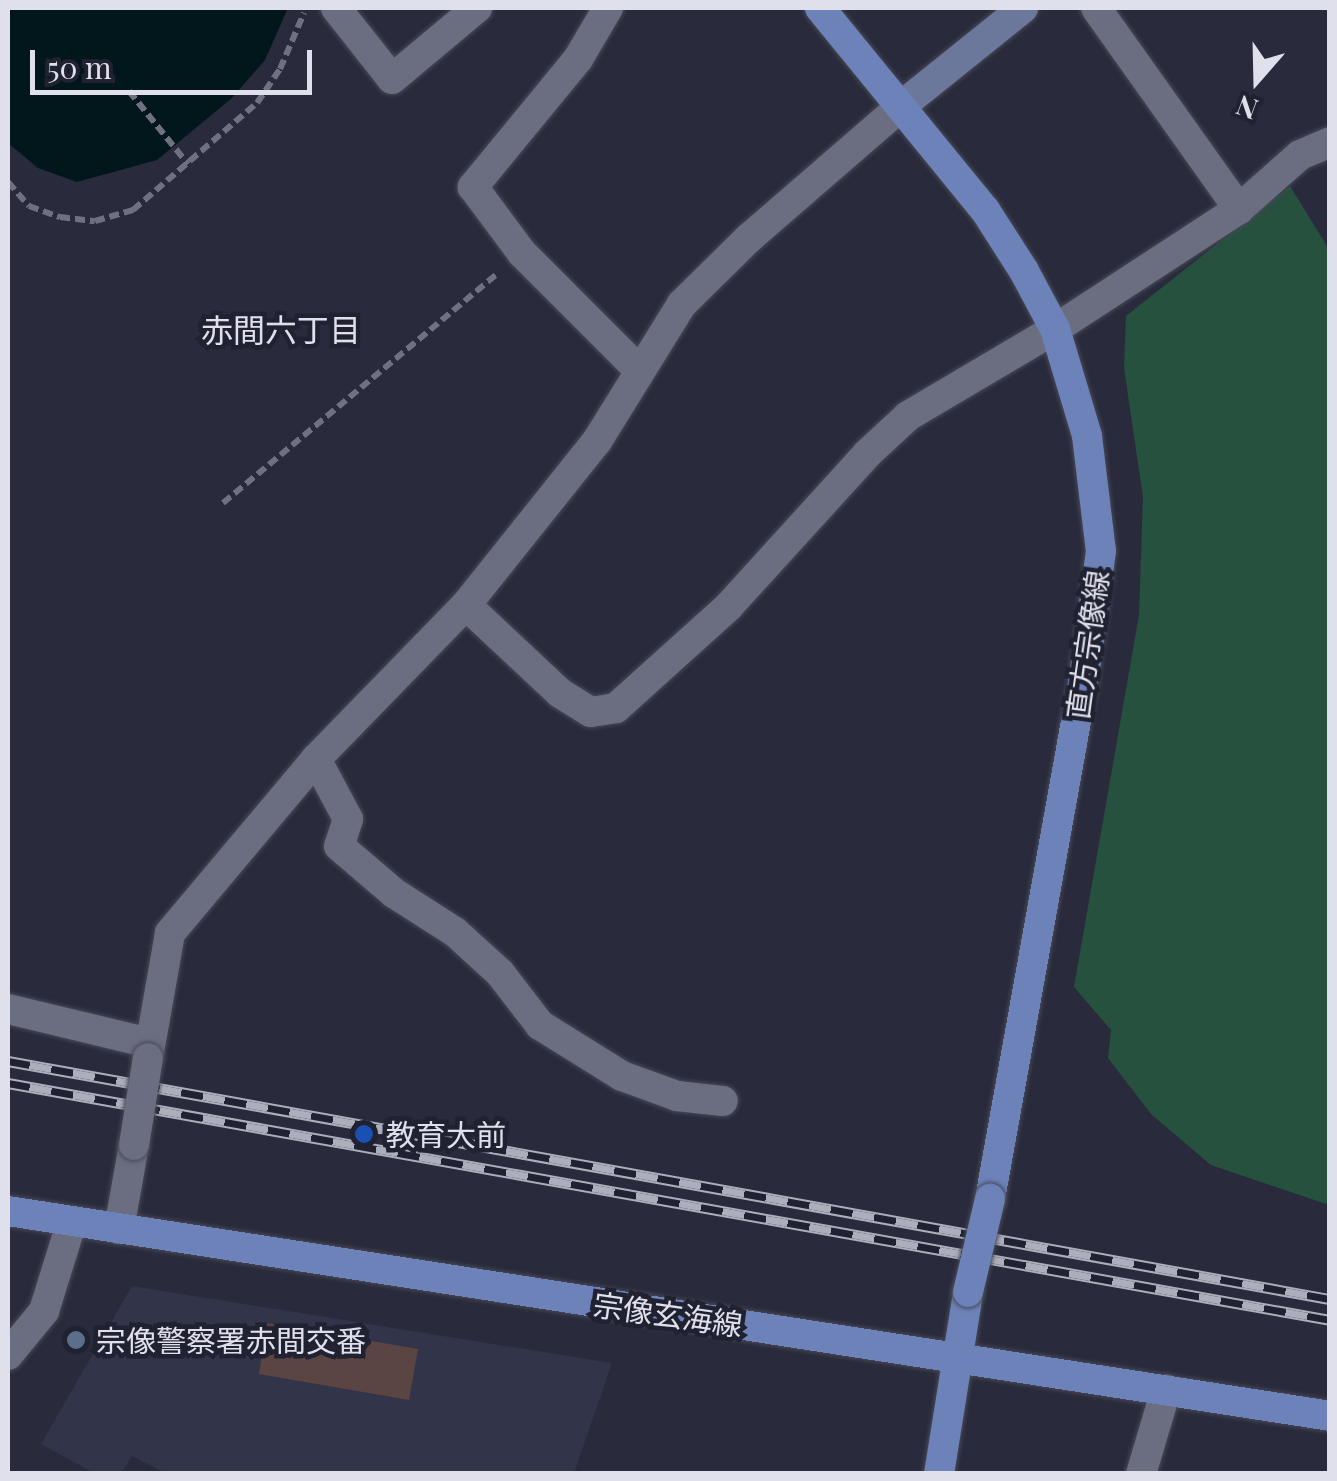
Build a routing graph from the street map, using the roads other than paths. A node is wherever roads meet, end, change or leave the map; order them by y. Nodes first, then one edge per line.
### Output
1 (336, 8) edge
2 (477, 8) edge
3 (608, 8) edge
4 (820, 8) edge
5 (1023, 8) edge
6 (1096, 8) edge
7 (900, 106) junction
8 (1330, 142) edge
9 (1239, 210) junction
10 (1055, 328) junction
11 (638, 370) junction
12 (466, 605) junction
13 (316, 759) junction
14 (8, 1009) edge
15 (148, 1050) junction
16 (723, 1100) dead end
17 (8, 1211) edge
18 (72, 1221) junction
19 (118, 1229) junction
20 (8, 1355) edge
21 (956, 1356) junction
22 (1166, 1390) junction
23 (1330, 1416) edge
24 (939, 1474) edge
25 (1141, 1474) edge

1 - 2 street
3 - 11 street
4 - 7 main road, 直方宗像線
5 - 7 main road
6 - 9 street
7 - 10 main road, 直方宗像線
7 - 11 street
8 - 9 street
9 - 10 street
10 - 12 street
10 - 21 main road, 直方宗像線, bridge
11 - 12 street
12 - 13 street
13 - 15 street
13 - 16 street
14 - 15 street
15 - 19 street, bridge
17 - 18 main road, 宗像玄海線
18 - 19 main road, 宗像玄海線
18 - 20 street
19 - 21 main road, 宗像玄海線
21 - 22 main road, 宗像玄海線
21 - 24 main road, 直方宗像線
22 - 23 main road, 宗像玄海線
22 - 25 street

